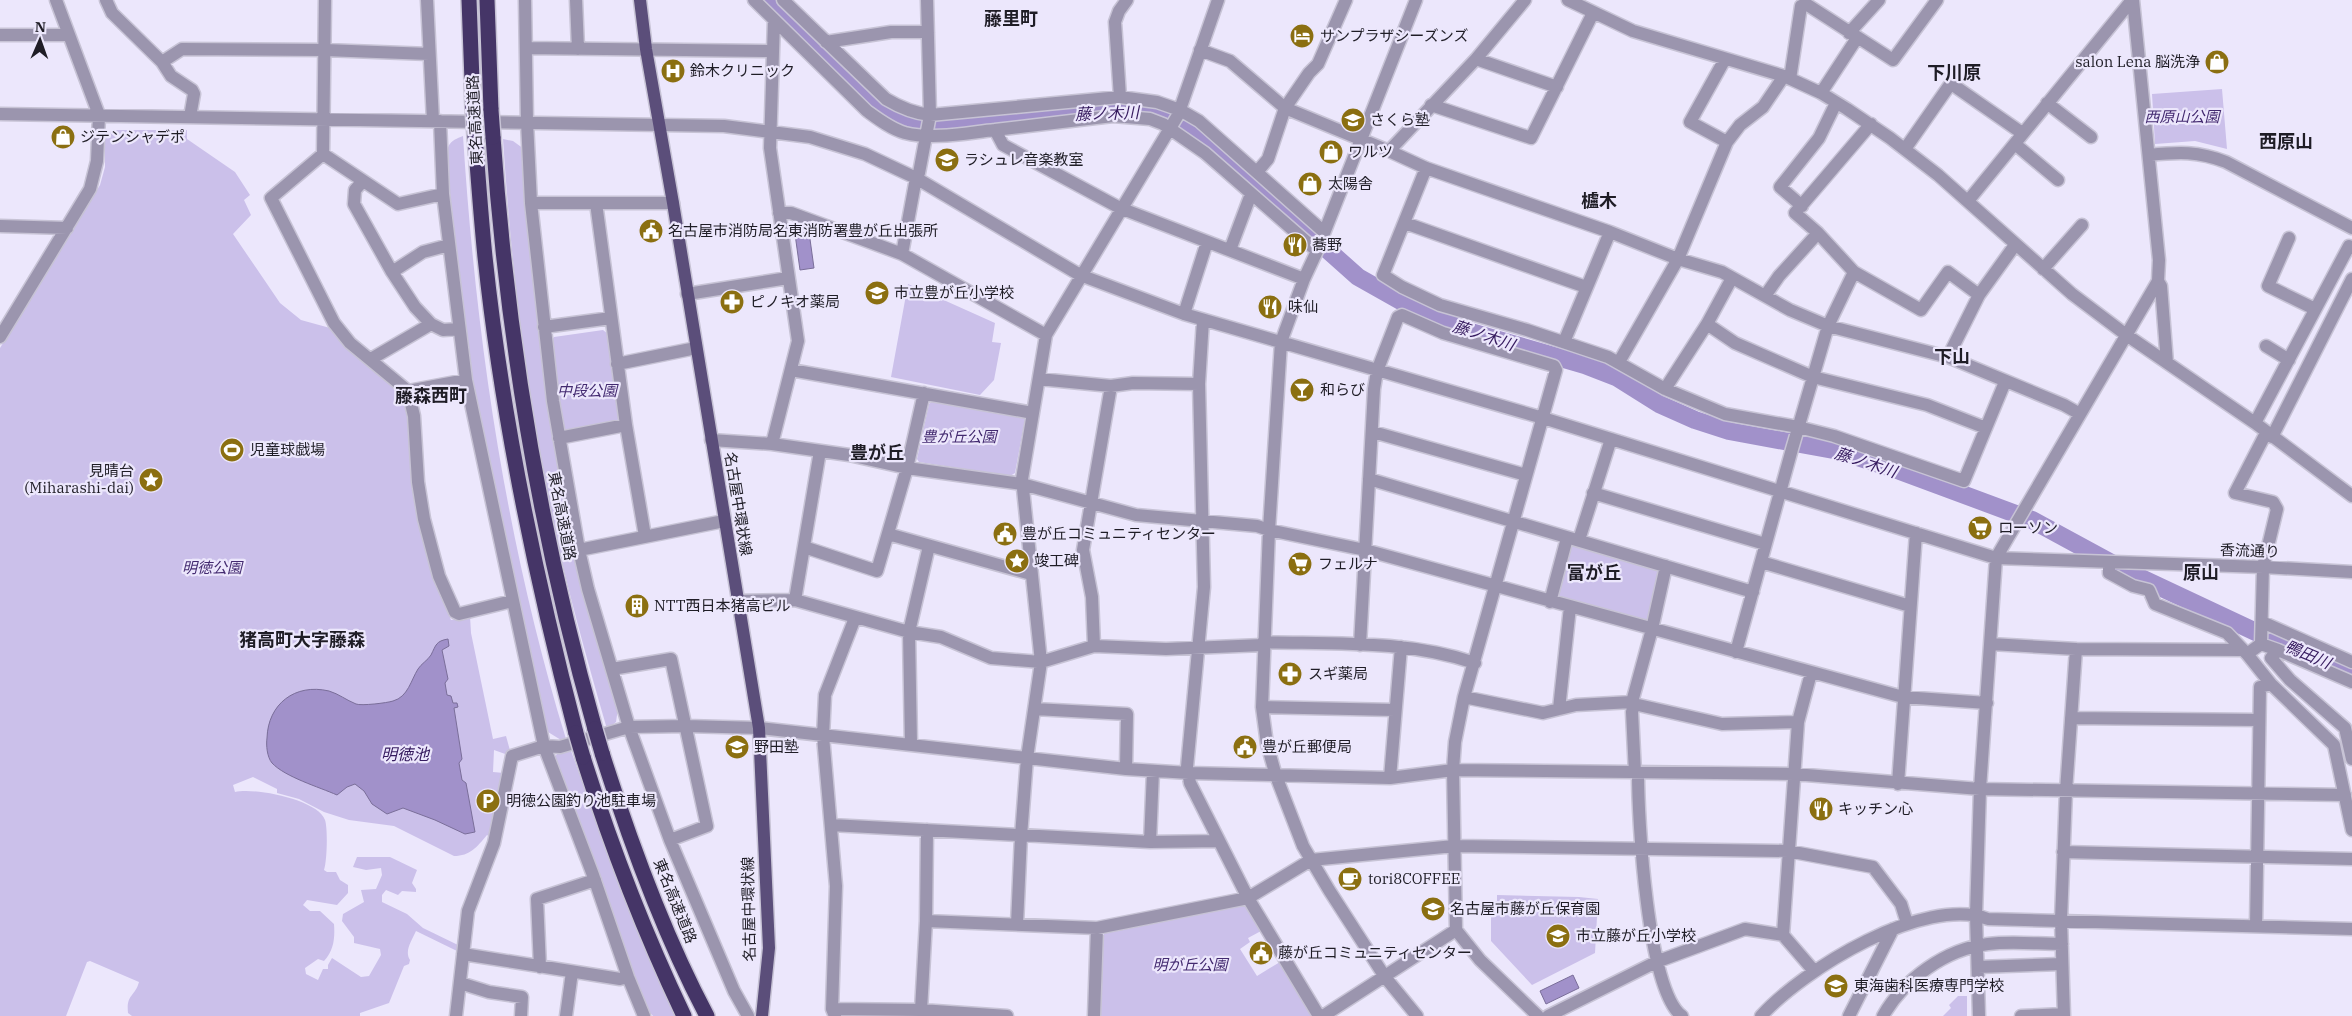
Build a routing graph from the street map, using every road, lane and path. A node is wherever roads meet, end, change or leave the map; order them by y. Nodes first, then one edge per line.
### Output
1 (56, 0) edge
2 (106, 0) edge
3 (325, 0) edge
4 (427, 0) edge
5 (469, 0) edge
6 (487, 0) edge
7 (525, 0) edge
8 (576, 0) edge
9 (640, 0) edge
10 (754, 0) edge
11 (783, 0) edge
12 (927, 0) edge
13 (1127, 0) edge
14 (1218, 0) edge
15 (1346, 0) edge
16 (1416, 0) edge
17 (1525, 0) edge
18 (1568, 0) edge
19 (1878, 0) edge
20 (1937, 0) edge
21 (2133, 0) edge
22 (1593, 13) junction
23 (774, 20) junction
24 (928, 32) junction
25 (0, 35) edge
26 (68, 35) junction
27 (1853, 35) junction
28 (826, 42) junction
29 (526, 48) junction
30 (578, 49) junction
31 (646, 49) junction
32 (325, 50) junction
33 (1200, 50) junction
34 (772, 51) junction
35 (429, 54) junction
36 (1476, 59) junction
37 (1725, 59) junction
38 (162, 62) junction
39 (1787, 78) junction
40 (1557, 87) junction
41 (1821, 93) junction
42 (1120, 97) junction
43 (1836, 103) junction
44 (2048, 103) junction
45 (1431, 105) junction
46 (1285, 108) junction
47 (0, 114) edge
48 (99, 115) junction
49 (930, 116) junction
50 (190, 117) junction
51 (323, 119) junction
52 (1175, 119) junction
53 (437, 121) junction
54 (527, 122) junction
55 (659, 124) junction
56 (1871, 124) junction
57 (770, 130) junction
58 (995, 130) junction
59 (2022, 133) junction
60 (928, 134) junction
61 (2091, 137) dead end
62 (1361, 139) junction
63 (1727, 142) junction
64 (2015, 144) junction
65 (1905, 149) junction
66 (1389, 150) junction
67 (323, 154) junction
68 (2149, 155) junction
69 (1426, 168) junction
70 (1257, 172) junction
71 (916, 178) junction
72 (2058, 180) dead end
73 (362, 182) junction
74 (443, 194) junction
75 (1251, 194) junction
76 (1968, 201) junction
77 (531, 203) junction
78 (596, 203) junction
79 (673, 203) junction
80 (1802, 206) junction
81 (1120, 208) junction
82 (779, 213) junction
83 (1405, 222) junction
84 (2082, 225) dead end
85 (0, 226) edge
86 (67, 228) junction
87 (2352, 228) edge
88 (1324, 232) junction
89 (1610, 232) junction
90 (1818, 233) junction
91 (2289, 238) dead end
92 (1207, 242) junction
93 (449, 245) junction
94 (2016, 245) junction
95 (2352, 248) edge
96 (1230, 250) junction
97 (1317, 251) junction
98 (902, 254) junction
99 (1678, 259) junction
100 (2043, 269) junction
101 (392, 272) junction
102 (1854, 272) junction
103 (1080, 275) junction
104 (788, 278) junction
105 (1304, 278) junction
106 (1732, 278) junction
107 (2352, 279) edge
108 (2158, 281) junction
109 (1586, 287) junction
110 (687, 294) junction
111 (1979, 295) junction
112 (1766, 296) junction
113 (2316, 309) junction
114 (1184, 314) junction
115 (611, 318) junction
116 (1202, 320) junction
117 (430, 324) junction
118 (1707, 324) junction
119 (1828, 326) junction
120 (544, 328) junction
121 (459, 329) junction
122 (2125, 334) junction
123 (1046, 335) junction
124 (0, 338) edge
125 (1281, 342) junction
126 (1564, 342) junction
127 (2266, 346) dead end
128 (696, 348) junction
129 (1948, 357) junction
130 (370, 359) junction
131 (2289, 360) junction
132 (1619, 362) junction
133 (2167, 363) junction
134 (617, 364) junction
135 (791, 370) junction
136 (1377, 371) junction
137 (1813, 377) junction
138 (1039, 379) junction
139 (466, 380) junction
140 (2005, 382) junction
141 (1199, 384) junction
142 (1111, 386) junction
143 (1665, 389) junction
144 (408, 391) junction
145 (924, 393) junction
146 (1034, 413) junction
147 (2080, 414) junction
148 (1543, 418) junction
149 (2255, 423) junction
150 (626, 425) junction
151 (1798, 427) junction
152 (1986, 428) junction
153 (1373, 432) junction
154 (2269, 435) junction
155 (559, 438) junction
156 (1611, 439) junction
157 (712, 440) junction
158 (772, 444) junction
159 (820, 451) junction
160 (907, 468) junction
161 (1526, 475) junction
162 (1370, 479) junction
163 (1022, 484) junction
164 (1780, 491) junction
165 (1593, 493) junction
166 (2352, 496) edge
167 (1091, 503) junction
168 (1203, 520) junction
169 (724, 521) junction
170 (1513, 522) junction
171 (1269, 530) junction
172 (1916, 533) junction
173 (888, 534) junction
174 (645, 536) junction
175 (1573, 539) junction
176 (1765, 544) junction
177 (929, 546) junction
178 (804, 548) junction
179 (579, 550) junction
180 (1365, 550) junction
181 (1996, 558) junction
182 (1761, 562) junction
183 (2110, 563) junction
184 (1666, 566) junction
185 (2263, 567) junction
186 (2352, 572) edge
187 (1031, 574) junction
188 (1496, 586) junction
189 (1753, 592) junction
190 (795, 600) junction
191 (737, 601) junction
192 (512, 602) junction
193 (1550, 602) junction
194 (1910, 606) junction
195 (1570, 607) junction
196 (855, 618) junction
197 (2262, 622) junction
198 (1652, 630) junction
199 (909, 632) junction
200 (1263, 644) junction
201 (1360, 644) junction
202 (1991, 644) junction
203 (2261, 644) junction
204 (1094, 646) junction
205 (1199, 647) junction
206 (1401, 647) junction
207 (2076, 649) junction
208 (1736, 652) junction
209 (2245, 652) junction
210 (2274, 654) junction
211 (1041, 662) junction
212 (2352, 662) edge
213 (1475, 663) junction
214 (612, 669) junction
215 (2260, 669) junction
216 (1812, 673) junction
217 (2352, 682) edge
218 (2266, 686) junction
219 (1464, 697) junction
220 (1903, 697) junction
221 (1633, 703) junction
222 (1987, 703) junction
223 (1262, 707) junction
224 (1035, 709) junction
225 (1395, 710) junction
226 (1560, 710) junction
227 (2071, 718) junction
228 (2260, 720) junction
229 (1798, 722) junction
230 (686, 726) junction
231 (629, 728) junction
232 (758, 728) junction
233 (822, 736) junction
234 (911, 744) junction
235 (544, 746) junction
236 (2352, 757) edge
237 (1027, 758) junction
238 (2337, 758) junction
239 (1126, 770) junction
240 (1453, 770) junction
241 (1153, 771) junction
242 (1188, 773) junction
243 (1637, 773) junction
244 (1794, 774) junction
245 (1276, 776) junction
246 (1390, 778) junction
247 (1898, 784) junction
248 (1980, 789) junction
249 (2066, 791) junction
250 (2258, 794) junction
251 (2345, 795) junction
252 (2351, 823) edge
253 (831, 825) junction
254 (927, 830) junction
255 (1021, 836) junction
256 (670, 840) junction
257 (1219, 841) junction
258 (1150, 842) junction
259 (1454, 846) junction
260 (1641, 848) junction
261 (1788, 851) junction
262 (2063, 852) junction
263 (2257, 856) junction
264 (2352, 859) edge
265 (1311, 860) junction
266 (595, 880) junction
267 (1248, 898) junction
268 (1976, 915) junction
269 (2060, 920) junction
270 (926, 921) junction
271 (1907, 923) junction
272 (1017, 924) junction
273 (2256, 926) junction
274 (1097, 928) junction
275 (2352, 929) edge
276 (1456, 930) junction
277 (1893, 930) junction
278 (1783, 935) junction
279 (2062, 944) junction
280 (1977, 946) junction
281 (463, 954) junction
282 (1656, 962) junction
283 (2062, 964) junction
284 (540, 967) junction
285 (1978, 967) junction
286 (1814, 971) junction
287 (572, 972) junction
288 (628, 977) junction
289 (1385, 977) junction
290 (460, 983) junction
291 (921, 1010) junction
292 (834, 1012) edge
293 (1674, 1014) edge
294 (2064, 1015) edge
295 (456, 1016) edge
296 (521, 1016) edge
297 (566, 1016) edge
298 (644, 1016) edge
299 (684, 1016) edge
300 (707, 1016) edge
301 (748, 1016) edge
302 (762, 1016) edge
303 (1007, 1016) edge
304 (1094, 1016) edge
305 (1319, 1016) edge
306 (1323, 1016) edge
307 (1417, 1016) edge
308 (1538, 1016) edge
309 (1548, 1016) edge
310 (1761, 1016) edge
311 (1849, 1016) edge
312 (1883, 1016) edge
313 (1979, 1016) edge
314 (2021, 1016) edge

1 - 26 street
2 - 38 street
3 - 32 street
4 - 35 street
5 - 299 highway, 東名高速道路, bridge
6 - 300 highway, 東名高速道路, bridge
7 - 29 street
8 - 30 street
9 - 31 main road, 名古屋中環状線
10 - 23 street
11 - 28 street
12 - 24 street
13 - 42 street
14 - 33 street
15 - 46 street
16 - 62 street
17 - 36 street
18 - 22 street
19 - 27 street
20 - 27 street
21 - 44 street
21 - 68 street
22 - 37 street
22 - 40 street
23 - 34 street
23 - 60 street
24 - 28 street
24 - 49 street
25 - 26 street
26 - 48 street
27 - 39 street
27 - 41 street
28 - 49 street
29 - 30 street
29 - 54 street
30 - 31 street
31 - 34 street
31 - 55 main road, 名古屋中環状線
32 - 35 street
32 - 38 street
32 - 51 street
33 - 46 street
33 - 52 street
34 - 57 street
35 - 53 street
36 - 40 street
36 - 45 street
37 - 39 street
37 - 63 street
38 - 50 street
39 - 41 street
39 - 63 street
40 - 45 street
41 - 43 street
42 - 49 street
42 - 52 street
43 - 56 street
43 - 80 street
44 - 59 street
44 - 61 street
45 - 66 street
46 - 62 street
46 - 70 street
47 - 48 street, 香流通り
48 - 50 street, 香流通り
48 - 86 street
49 - 60 street
50 - 51 street, 香流通り
51 - 53 street, 香流通り
51 - 67 street
52 - 58 street
52 - 70 street
52 - 75 street
52 - 81 street
53 - 54 street, 香流通り
53 - 74 street
54 - 55 street, 香流通り
54 - 77 street
55 - 57 street, 香流通り
55 - 79 main road, 名古屋中環状線
56 - 65 street
56 - 80 street
57 - 71 street, 香流通り
57 - 82 street
58 - 60 street
58 - 81 street
59 - 64 street
59 - 65 street
60 - 71 street
62 - 66 street
62 - 88 street
63 - 99 street
64 - 72 street
64 - 76 street
65 - 76 street
66 - 69 street
67 - 73 street
67 - 130 street
68 - 87 street
68 - 108 street
69 - 83 street
69 - 89 street
70 - 88 street
71 - 98 street
71 - 103 street, 香流通り
73 - 74 street
73 - 101 street
74 - 93 street
75 - 96 street
75 - 97 street
76 - 94 street
77 - 78 street
77 - 120 street
78 - 79 street
78 - 115 street
79 - 110 main road, 名古屋中環状線
80 - 90 street
81 - 92 street
81 - 103 street
82 - 98 street
82 - 104 street
83 - 109 street
83 - 126 street
84 - 100 street
85 - 86 street
86 - 124 street
88 - 97 street
89 - 99 street
89 - 109 street
90 - 102 street
90 - 112 street
91 - 113 street
92 - 96 street
92 - 114 street
93 - 101 street
93 - 121 street
94 - 100 street
94 - 111 street
95 - 113 street
96 - 105 street
97 - 105 street
98 - 123 street
99 - 106 street
99 - 132 street
100 - 122 street
101 - 117 street
102 - 111 street
102 - 119 street
103 - 114 street, 香流通り
103 - 123 street
104 - 110 street
104 - 135 street
105 - 125 street
106 - 112 street
106 - 118 street
107 - 154 street
108 - 122 street
108 - 133 street
109 - 126 street
110 - 128 main road, 名古屋中環状線
111 - 129 street
112 - 119 street
113 - 131 street
114 - 116 street, 香流通り
115 - 120 street
115 - 134 street
116 - 125 street, 香流通り
116 - 141 street
117 - 121 street
117 - 130 street
118 - 137 street
118 - 143 street
119 - 129 street
119 - 137 street
120 - 155 street
121 - 139 street
122 - 133 street
122 - 147 street
123 - 138 street
125 - 136 street, 香流通り
125 - 171 street
126 - 132 street
127 - 131 street
128 - 134 street
128 - 157 main road, 名古屋中環状線
129 - 140 street
130 - 144 street
131 - 149 street
132 - 143 street
133 - 149 street
134 - 150 street
135 - 145 street
135 - 158 street
136 - 148 street, 香流通り
136 - 148 street
136 - 153 street
137 - 151 street
137 - 152 street
138 - 142 street
138 - 146 street
139 - 144 street
139 - 192 street
140 - 147 street
140 - 152 street
141 - 142 street
141 - 168 street
142 - 167 street
143 - 151 street
144 - 192 street
145 - 146 street
145 - 160 street
146 - 163 street
147 - 181 street
148 - 156 street, 香流通り
148 - 161 street
149 - 154 street
150 - 155 street
150 - 174 street
151 - 152 street
151 - 164 street
153 - 161 street
153 - 162 street
154 - 166 street
154 - 185 street
155 - 179 street
156 - 164 street, 香流通り
156 - 165 street
157 - 158 street
157 - 169 main road, 名古屋中環状線
158 - 159 street
159 - 160 street
159 - 178 street
160 - 163 street
160 - 173 street
161 - 170 street
162 - 170 street
162 - 180 street
163 - 167 street
163 - 187 street
164 - 172 street, 香流通り
164 - 176 street
165 - 175 street
165 - 176 street
167 - 168 street
167 - 204 street
168 - 171 street
168 - 205 street
169 - 174 street
169 - 191 main road, 名古屋中環状線
170 - 175 street
170 - 188 street
171 - 180 street
171 - 200 street
172 - 181 street, 香流通り
172 - 194 street
173 - 177 street
173 - 178 street
174 - 179 street
175 - 184 street
175 - 193 street
176 - 182 street
177 - 187 street
177 - 199 street
178 - 190 street
179 - 214 street
180 - 188 street
180 - 201 street
181 - 183 street, 香流通り
181 - 202 street
182 - 189 street
182 - 194 street
183 - 185 street, 香流通り
183 - 209 street
184 - 189 street
184 - 198 street
185 - 186 street, 香流通り
185 - 197 street
187 - 211 street
188 - 193 street
188 - 213 street
189 - 208 street
190 - 191 street
190 - 196 street
191 - 232 main road, 名古屋中環状線
192 - 235 street
193 - 195 street
194 - 220 street
195 - 198 street
195 - 226 street
196 - 199 street
196 - 233 street
197 - 203 street
197 - 212 street
198 - 208 street
198 - 221 street
199 - 211 street
199 - 234 street
200 - 201 street
200 - 205 street
200 - 223 street
201 - 206 street
202 - 207 street
202 - 222 street
203 - 209 street
203 - 210 street
204 - 205 street
204 - 211 street
205 - 242 street
206 - 213 street
206 - 225 street
207 - 209 street
207 - 227 street
208 - 216 street
209 - 215 street
210 - 215 street
210 - 217 street
210 - 236 street
211 - 224 street
213 - 219 street
214 - 230 street
214 - 231 street
215 - 218 street
216 - 220 street
216 - 229 street
218 - 228 street
218 - 238 street
219 - 226 street
219 - 240 street
220 - 222 street
220 - 247 street
221 - 226 street
221 - 229 street
221 - 243 street
222 - 248 street
223 - 225 street
223 - 245 street
224 - 237 street
224 - 239 street
225 - 246 street
227 - 228 street
227 - 249 street
228 - 250 street
229 - 244 street
230 - 231 street
230 - 232 street
230 - 256 street
231 - 235 street
231 - 256 street
232 - 233 street
232 - 302 main road, 名古屋中環状線
233 - 234 street
233 - 253 street
234 - 237 street
235 - 266 street
235 - 281 street
236 - 238 street
237 - 239 street
237 - 255 street
238 - 251 street
239 - 241 street
240 - 243 street
240 - 246 street
240 - 259 street
241 - 242 street
241 - 258 street
242 - 245 street
242 - 257 street
243 - 244 street
243 - 260 street
244 - 247 street
244 - 261 street
245 - 246 street
245 - 265 street
247 - 248 street
248 - 249 street
248 - 268 street
249 - 250 street
249 - 262 street
250 - 251 street
250 - 263 street
251 - 252 street
253 - 254 street
253 - 292 street
254 - 255 street
254 - 270 street
255 - 258 street
255 - 272 street
256 - 301 street
257 - 258 street
257 - 267 street
259 - 260 street
259 - 265 street
259 - 276 street
260 - 261 street
260 - 282 street
261 - 271 street
261 - 278 street
262 - 263 street
262 - 269 street
263 - 264 street
263 - 273 street
265 - 267 street
265 - 289 street
266 - 284 street
266 - 288 street
267 - 274 street
267 - 305 street
268 - 269 street
268 - 271 street
268 - 280 street
269 - 273 street
269 - 279 street
270 - 272 street
270 - 291 street
271 - 277 street
272 - 274 street
273 - 275 street
274 - 304 street
276 - 289 street
276 - 308 street
277 - 286 street
277 - 311 street
278 - 282 street
278 - 286 street
279 - 280 street
279 - 283 street
280 - 285 street
280 - 312 street
281 - 284 street
281 - 290 street
282 - 293 street
282 - 309 street
283 - 285 street
283 - 294 street
284 - 287 street
285 - 313 street
286 - 310 street
287 - 288 street
287 - 297 street
288 - 298 street
289 - 306 street
289 - 307 street
290 - 295 street
290 - 296 street
291 - 292 street
291 - 303 street
294 - 314 street

